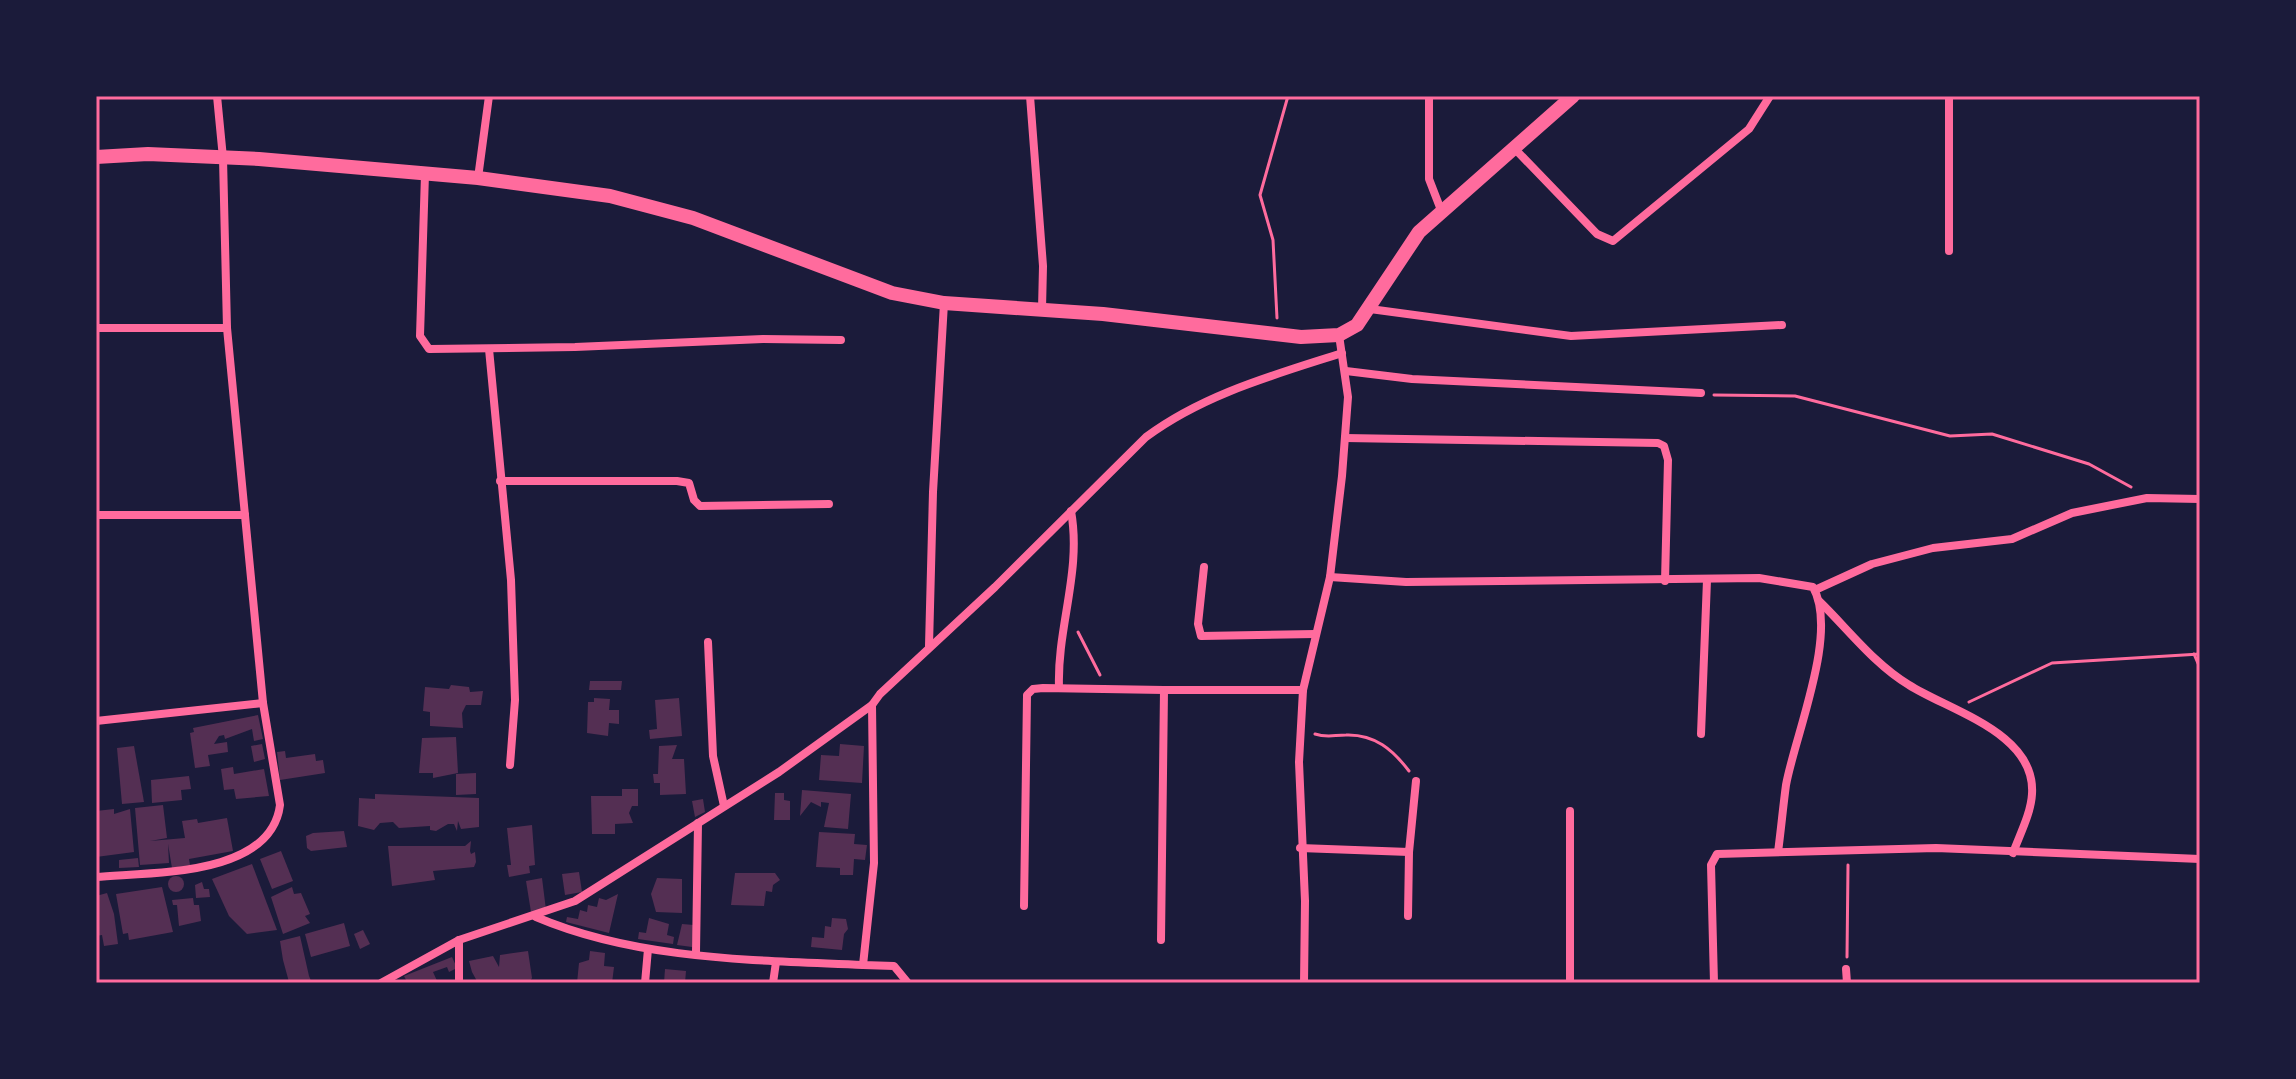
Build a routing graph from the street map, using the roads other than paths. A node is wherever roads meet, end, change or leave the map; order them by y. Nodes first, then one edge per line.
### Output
1 (217, 96) edge
2 (489, 96) edge
3 (1030, 96) edge
4 (1429, 96) edge
5 (1573, 96) edge
6 (1770, 96) edge
7 (1949, 96) edge
8 (1515, 149) junction
9 (96, 157) edge
10 (223, 158) junction
11 (425, 174) junction
12 (478, 178) junction
13 (1441, 210) junction
14 (1949, 251) dead end
15 (944, 303) junction
16 (1042, 309) junction
17 (1370, 309) junction
18 (1782, 325) dead end
19 (96, 328) edge
20 (227, 328) junction
21 (1339, 335) junction
22 (841, 340) dead end
23 (489, 349) junction
24 (1342, 353) junction
25 (1346, 371) junction
26 (1701, 393) road end
27 (1345, 438) junction
28 (500, 481) junction
29 (2200, 499) edge
30 (829, 504) dead end
31 (1071, 511) junction
32 (96, 515) edge
33 (245, 515) junction
34 (1204, 567) dead end
35 (1330, 577) junction
36 (1707, 580) junction
37 (1665, 581) junction
38 (1815, 590) junction
39 (1818, 600) junction
40 (1315, 634) junction
41 (708, 642) dead end
42 (929, 646) junction
43 (1059, 687) junction
44 (1164, 690) junction
45 (1303, 690) junction
46 (263, 703) junction
47 (872, 705) junction
48 (96, 721) edge
49 (1701, 734) dead end
50 (510, 765) dead end
51 (1416, 781) road end
52 (724, 806) junction
53 (1570, 811) dead end
54 (698, 823) junction
55 (1300, 848) junction
56 (1409, 852) junction
57 (1778, 852) junction
58 (2013, 853) junction
59 (2200, 859) edge
60 (96, 877) edge
61 (1024, 906) dead end
62 (1408, 916) dead end
63 (536, 917) junction
64 (459, 940) junction
65 (1161, 940) dead end
66 (648, 949) junction
67 (696, 952) junction
68 (776, 962) junction
69 (863, 965) junction
70 (1846, 969) road end
71 (381, 983) edge
72 (459, 983) edge
73 (645, 983) edge
74 (773, 983) edge
75 (908, 983) edge
76 (1304, 983) edge
77 (1570, 983) edge
78 (1714, 983) edge
79 (1847, 983) edge

1 - 10 street
2 - 12 street
3 - 16 street
4 - 13 street
5 - 8 street
6 - 8 street
7 - 14 street
8 - 13 street
9 - 10 street
10 - 11 street
10 - 20 street
11 - 12 street
11 - 23 street
12 - 15 street
13 - 17 street
15 - 16 street
15 - 42 street
16 - 21 street
17 - 18 street
17 - 21 street
19 - 20 street
20 - 33 street
21 - 24 street
22 - 23 street
23 - 28 street
24 - 25 street
24 - 31 street
25 - 26 street
25 - 27 street
27 - 35 street
27 - 37 street
28 - 30 street
28 - 50 street
29 - 38 street
31 - 42 street
31 - 43 street
32 - 33 street
33 - 46 street
34 - 40 street
35 - 37 street
35 - 40 street
36 - 37 street
36 - 38 street
36 - 49 street
38 - 39 street
39 - 57 street
39 - 58 street
40 - 45 street
41 - 52 street
42 - 47 street
43 - 44 street
43 - 61 street
44 - 45 street
44 - 65 street
45 - 55 street
46 - 48 street
46 - 60 street
47 - 52 street
47 - 69 street
51 - 56 street
52 - 54 street
53 - 77 street
54 - 63 street
54 - 67 street
55 - 56 street
55 - 76 street
56 - 62 street
57 - 58 street
57 - 78 street
58 - 59 street
63 - 64 street
63 - 66 street
64 - 71 street
64 - 72 street
66 - 67 street
66 - 73 street
67 - 68 street
68 - 69 street
68 - 74 street
69 - 75 street
70 - 79 street

